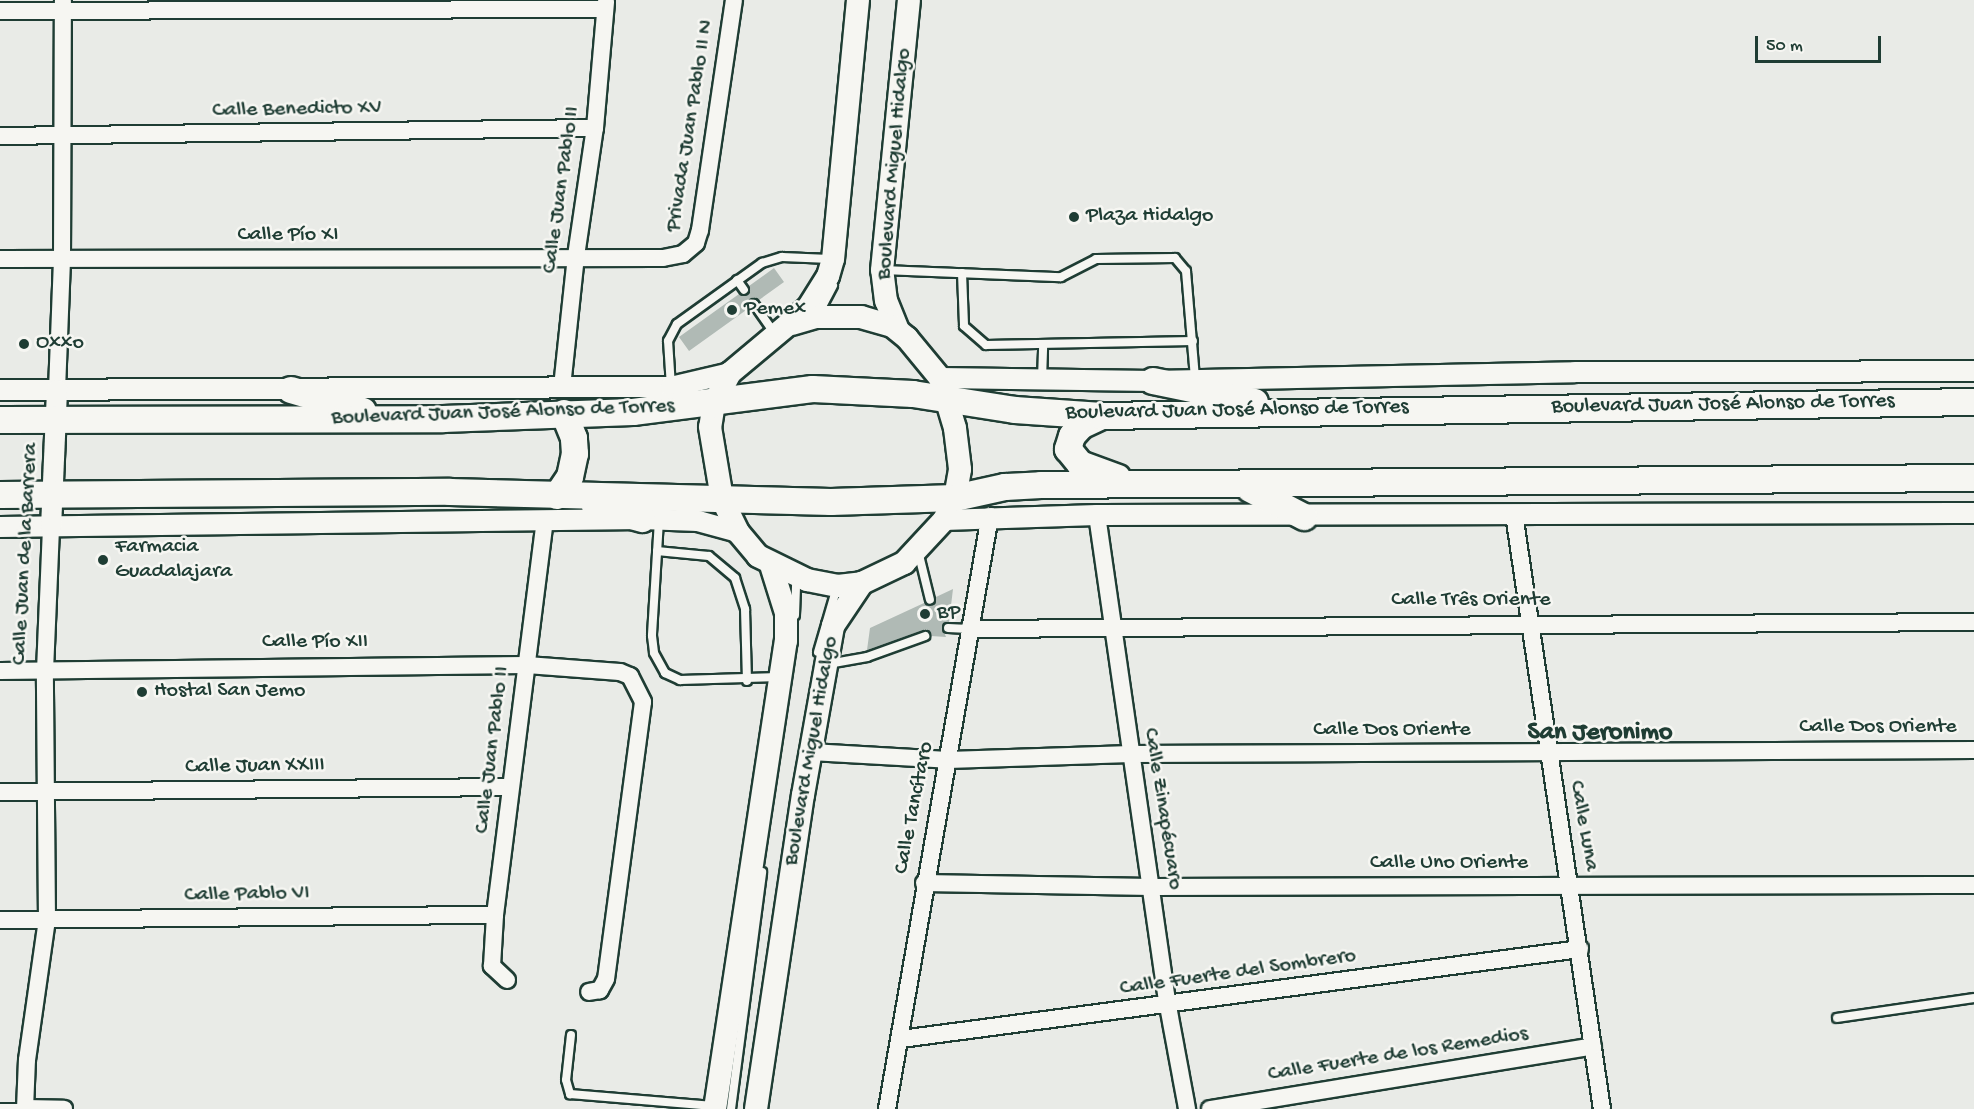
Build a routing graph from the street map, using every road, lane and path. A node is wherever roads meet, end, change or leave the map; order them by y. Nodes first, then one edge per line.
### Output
1 (734, 0) edge
2 (858, 0) edge
3 (865, 0) edge
4 (900, 0) edge
5 (909, 0) edge
6 (63, 5) edge
7 (606, 5) edge
8 (0, 11) edge
9 (595, 128) junction
10 (0, 136) edge
11 (60, 136) junction
12 (576, 256) junction
13 (0, 259) edge
14 (62, 259) junction
15 (833, 259) junction
16 (882, 270) junction
17 (962, 273) junction
18 (736, 280) junction
19 (744, 290) dead end
20 (754, 304) dead end
21 (816, 317) junction
22 (890, 326) junction
23 (783, 329) junction
24 (1193, 341) junction
25 (1043, 345) junction
26 (1974, 371) edge
27 (730, 373) junction
28 (1195, 379) junction
29 (1042, 380) junction
30 (1153, 381) junction
31 (562, 387) junction
32 (671, 387) junction
33 (0, 390) edge
34 (57, 390) junction
35 (291, 390) junction
36 (943, 390) junction
37 (1974, 402) edge
38 (714, 403) junction
39 (1305, 411) junction
40 (564, 413) junction
41 (1102, 416) junction
42 (393, 419) junction
43 (0, 420) edge
44 (56, 420) junction
45 (1974, 478) edge
46 (1138, 483) junction
47 (1236, 484) junction
48 (53, 494) junction
49 (0, 495) edge
50 (557, 496) junction
51 (722, 499) junction
52 (950, 509) junction
53 (1974, 513) edge
54 (1514, 514) junction
55 (1097, 515) junction
56 (990, 516) junction
57 (1304, 517) junction
58 (545, 519) junction
59 (650, 519) junction
60 (0, 527) edge
61 (51, 528) junction
62 (738, 532) junction
63 (918, 550) junction
64 (657, 551) junction
65 (771, 565) junction
66 (796, 576) junction
67 (862, 583) junction
68 (838, 586) junction
69 (930, 600) dead end
70 (1974, 622) edge
71 (1528, 623) junction
72 (1111, 626) junction
73 (948, 628) dead end
74 (969, 629) junction
75 (925, 636) dead end
76 (526, 665) junction
77 (825, 665) junction
78 (0, 671) edge
79 (45, 671) junction
80 (781, 676) junction
81 (747, 681) junction
82 (1974, 750) edge
83 (811, 752) junction
84 (1548, 753) junction
85 (1131, 754) junction
86 (948, 760) junction
87 (510, 787) junction
88 (0, 792) edge
89 (44, 792) junction
90 (924, 883) junction
91 (1974, 885) edge
92 (1151, 887) junction
93 (1570, 887) junction
94 (495, 915) junction
95 (0, 920) edge
96 (47, 920) junction
97 (1580, 949) junction
98 (507, 980) dead end
99 (589, 992) dead end
100 (1974, 998) edge
101 (1168, 1006) junction
102 (1837, 1018) dead end
103 (571, 1035) dead end
104 (901, 1039) junction
105 (1593, 1046) junction
106 (0, 1108) edge
107 (25, 1108) edge
108 (721, 1108) edge
109 (64, 1109) edge
110 (749, 1109) edge
111 (756, 1109) edge
112 (887, 1109) edge
113 (1187, 1109) edge
114 (1210, 1109) edge
115 (1602, 1109) edge

1 - 12 street, Privada Juan Pablo II N
2 - 15 main road
3 - 21 lane
4 - 22 lane
5 - 16 main road, Boulevard Miguel Hidalgo
6 - 7 street
6 - 8 street
6 - 11 street, Calle Juan de la Barrera
7 - 9 street, Calle Juan Pablo II
9 - 11 street, Calle Benedicto XV
9 - 12 street, Calle Juan Pablo II
10 - 11 street, Calle Benedicto XV
11 - 14 street, Calle Juan de la Barrera
12 - 14 street, Calle Pío XI
12 - 31 street, Calle Juan Pablo II
13 - 14 street, Calle Pío XI
14 - 34 street, Calle Juan de la Barrera
15 - 18 lane
15 - 23 main road
16 - 17 lane
16 - 22 main road, Boulevard Miguel Hidalgo
17 - 24 lane
17 - 25 lane
18 - 19 lane
18 - 32 lane
20 - 23 lane
21 - 22 main road
21 - 23 main road
22 - 36 main road, Boulevard Miguel Hidalgo
23 - 27 main road
24 - 25 lane
24 - 28 lane
25 - 29 lane
26 - 28 street
27 - 32 street, Boulevard Juan José Alonso de Torres
27 - 38 main road
28 - 30 street
29 - 30 street
29 - 36 street
30 - 39 main road
31 - 32 street, Boulevard Juan José Alonso de Torres
31 - 35 street, Boulevard Juan José Alonso de Torres
33 - 34 street, Boulevard Juan José Alonso de Torres
34 - 35 street, Boulevard Juan José Alonso de Torres
34 - 44 street, Calle Juan de la Barrera
35 - 42 main road
36 - 38 main road, Boulevard Juan José Alonso de Torres
36 - 41 main road, Boulevard Juan José Alonso de Torres
36 - 52 main road, Boulevard Miguel Hidalgo
37 - 39 main road, Boulevard Juan José Alonso de Torres
38 - 40 main road, Boulevard Juan José Alonso de Torres
38 - 51 main road
39 - 41 main road, Boulevard Juan José Alonso de Torres
40 - 42 main road, Boulevard Juan José Alonso de Torres
40 - 50 main road
41 - 46 main road
42 - 44 main road, Boulevard Juan José Alonso de Torres
43 - 44 main road, Boulevard Juan José Alonso de Torres
44 - 48 street, Calle Juan de la Barrera
45 - 47 main road
46 - 47 main road
46 - 52 main road
47 - 57 main road
48 - 49 main road
48 - 50 main road
48 - 61 street, Calle Juan de la Barrera
50 - 51 main road
50 - 59 main road
51 - 52 main road
51 - 62 main road
52 - 56 street
52 - 63 main road
53 - 54 street
54 - 57 street
54 - 71 street, Calle Luna
55 - 56 street
55 - 57 street
55 - 72 street, Calle Zinapécuaro
56 - 74 street, Calle Tancítaro
58 - 59 street
58 - 61 street
58 - 76 street, Calle Juan Pablo II
59 - 62 street
59 - 64 lane
60 - 61 street
61 - 79 street, Calle Juan de la Barrera
62 - 65 main road
63 - 67 main road
63 - 69 lane
64 - 81 lane
64 - 81 lane
65 - 66 main road
65 - 80 main road, Boulevard Miguel Hidalgo
66 - 68 main road
66 - 108 lane
67 - 68 main road
67 - 77 main road, Boulevard Miguel Hidalgo
68 - 110 lane
70 - 71 street, Calle Três Oriente
71 - 72 street, Calle Três Oriente
71 - 84 street, Calle Luna
72 - 74 street, Calle Três Oriente
72 - 85 street, Calle Zinapécuaro
73 - 74 lane
74 - 86 street, Calle Tancítaro
75 - 77 lane
76 - 79 street, Calle Pío XII
76 - 87 street, Calle Juan Pablo II
76 - 99 street, Calle Pío XII
77 - 83 main road, Boulevard Miguel Hidalgo
78 - 79 street, Calle Pío XII
79 - 89 street, Calle Juan de la Barrera
80 - 81 lane
80 - 108 main road, Boulevard Miguel Hidalgo
82 - 84 street, Calle Dos Oriente
83 - 86 street, Calle Dos Oriente
83 - 111 main road, Boulevard Miguel Hidalgo
84 - 85 street, Calle Dos Oriente
84 - 93 street, Calle Luna
85 - 86 street, Calle Dos Oriente
85 - 92 street, Calle Zinapécuaro
86 - 90 street, Calle Tancítaro
87 - 89 street, Calle Juan XXIII
87 - 94 street, Calle Juan Pablo II
88 - 89 street, Calle Juan XXIII
89 - 96 street, Calle Juan de la Barrera
90 - 92 street, Calle Uno Oriente
90 - 104 street, Calle Tancítaro
91 - 93 street, Calle Uno Oriente
92 - 93 street, Calle Uno Oriente
92 - 101 street, Calle Zinapécuaro
93 - 97 street, Calle Luna
94 - 96 street, Calle Pablo VI
94 - 98 street, Calle Juan Pablo II
95 - 96 street, Calle Pablo VI
96 - 107 street, Calle Juan de la Barrera
97 - 101 street, Calle Fuerte del Sombrero
97 - 105 street, Calle Luna
100 - 102 lane
101 - 104 street, Calle Fuerte del Sombrero
101 - 113 street, Calle Zinapécuaro
103 - 108 lane
104 - 112 street, Calle Tancítaro
105 - 114 street, Calle Fuerte de los Remedios
105 - 115 street, Calle Luna
106 - 107 lane
107 - 109 street

